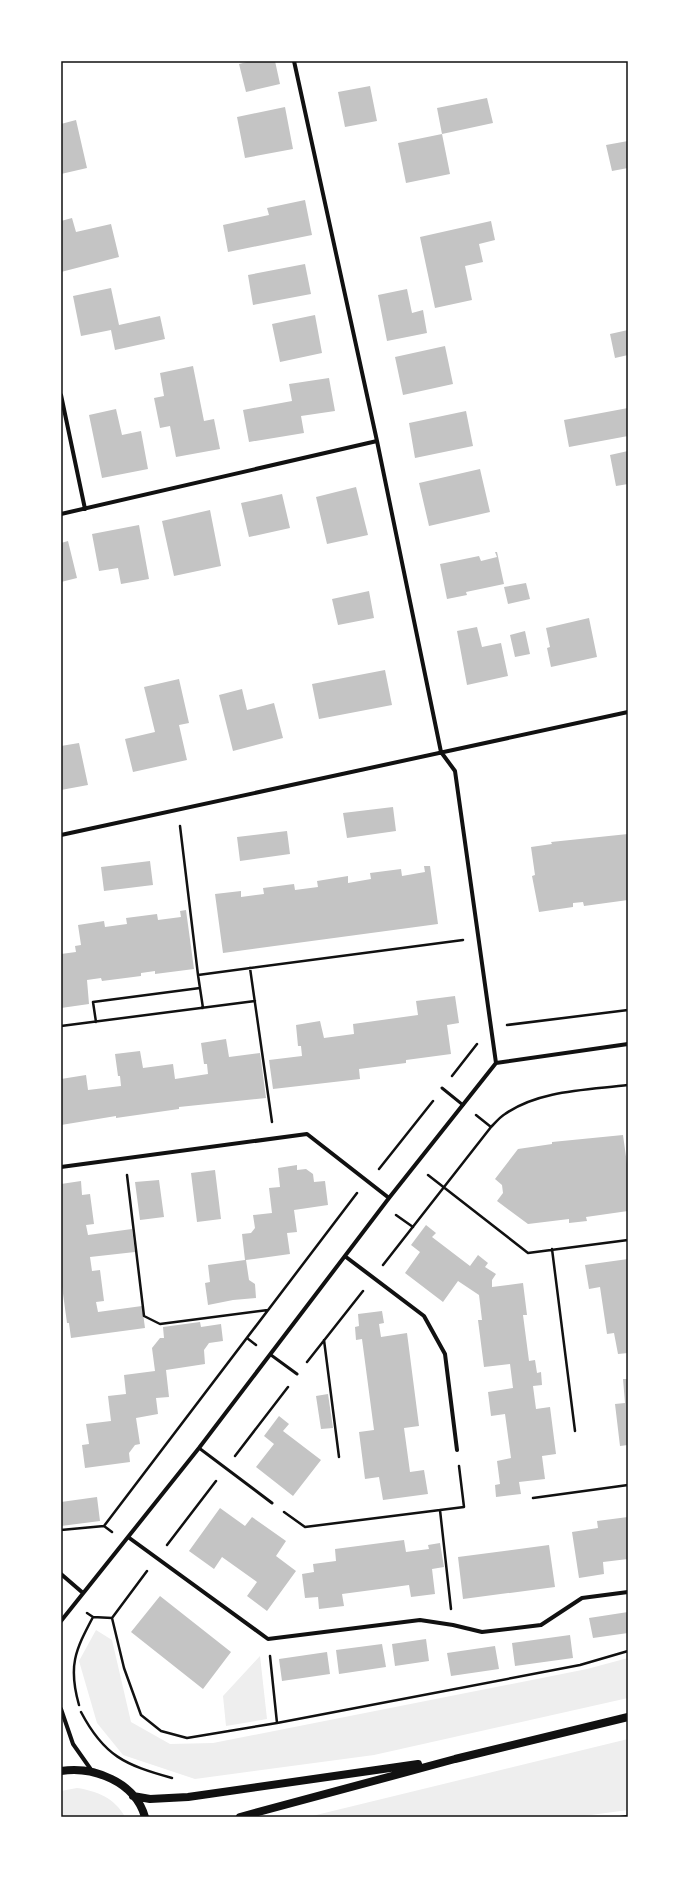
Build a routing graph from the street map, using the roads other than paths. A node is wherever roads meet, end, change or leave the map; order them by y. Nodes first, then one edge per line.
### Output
1 (294, 61) edge
2 (61, 394) edge
3 (377, 441) junction
4 (85, 508) junction
5 (61, 514) edge
6 (628, 712) edge
7 (441, 752) junction
8 (61, 835) edge
9 (628, 1044) edge
10 (496, 1063) junction
11 (442, 1088) road end
12 (463, 1105) junction
13 (61, 1167) edge
14 (389, 1198) junction
15 (346, 1257) junction
16 (271, 1355) junction
17 (297, 1374) road end
18 (199, 1448) junction
19 (457, 1450) road end
20 (272, 1504) road end
21 (128, 1537) junction
22 (61, 1574) edge
23 (83, 1592) junction
24 (628, 1592) edge
25 (61, 1621) edge
26 (61, 1709) edge
27 (628, 1717) edge
28 (455, 1759) junction
29 (61, 1771) edge
30 (92, 1771) junction
31 (133, 1796) junction
32 (145, 1817) edge
33 (240, 1817) edge

1 - 3 street
2 - 4 street
3 - 4 street
3 - 7 street
4 - 5 street
6 - 7 street
7 - 8 street
7 - 10 street
9 - 10 street
10 - 12 street
11 - 12 lane
12 - 14 street
13 - 14 street
14 - 15 street
15 - 16 street
15 - 19 street
16 - 17 lane
16 - 18 street
18 - 20 lane
18 - 21 street
21 - 23 street
21 - 24 street
22 - 23 street
23 - 25 street
26 - 30 street
27 - 28 main road
28 - 31 main road
28 - 33 main road
29 - 30 main road
30 - 31 main road
31 - 32 main road

